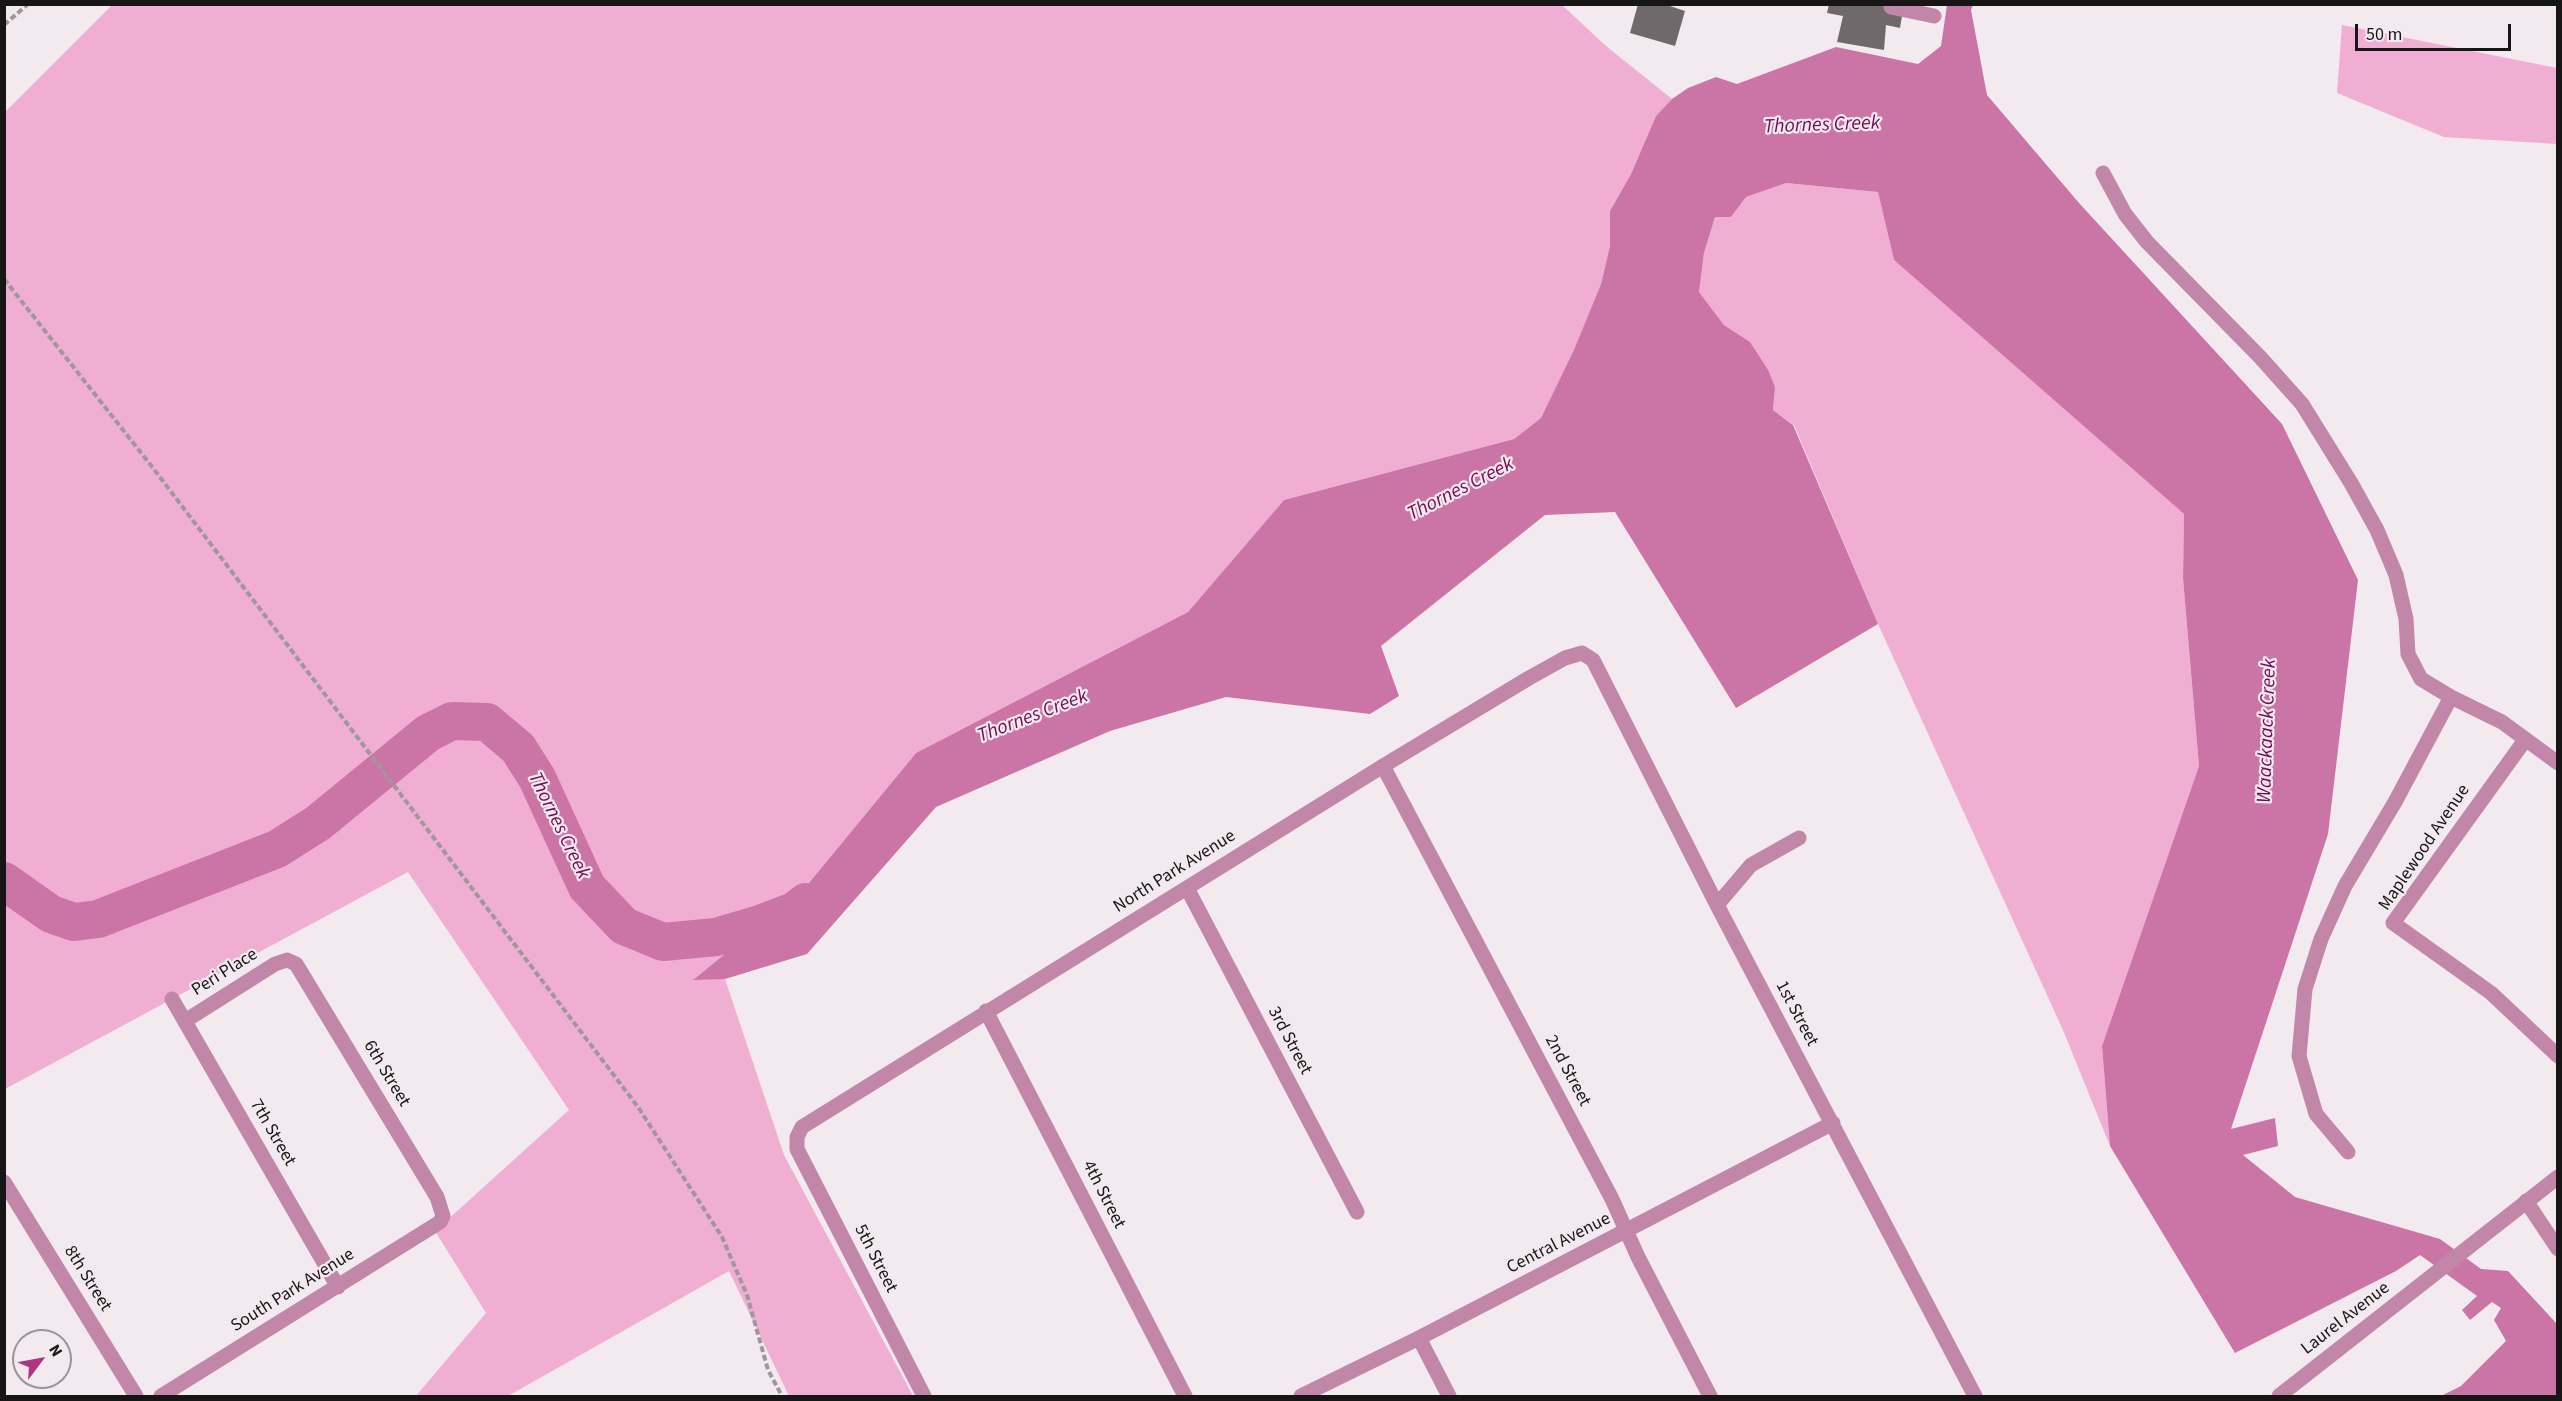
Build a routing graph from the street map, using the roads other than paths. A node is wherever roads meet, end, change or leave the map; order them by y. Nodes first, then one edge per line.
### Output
1 (1891, 7) dead end
2 (1934, 16) dead end
3 (2103, 173) dead end
4 (1582, 653) joint
5 (2451, 697) junction
6 (2524, 740) junction
7 (2558, 763) edge
8 (1383, 766) junction
9 (1799, 838) dead end
10 (1187, 888) junction
11 (1717, 905) junction
12 (287, 960) joint
13 (172, 999) dead end
14 (986, 1011) junction
15 (185, 1021) junction
16 (2558, 1056) edge
17 (1833, 1123) junction
18 (797, 1137) joint
19 (2348, 1152) dead end
20 (2558, 1177) edge
21 (4, 1182) edge
22 (2526, 1201) junction
23 (1357, 1212) dead end
24 (443, 1216) joint
25 (1626, 1231) junction
26 (2558, 1249) edge
27 (338, 1287) junction
28 (1419, 1338) junction
29 (136, 1396) edge
30 (161, 1396) edge
31 (924, 1396) edge
32 (1185, 1396) edge
33 (1301, 1396) edge
34 (1449, 1396) edge
35 (1710, 1396) edge
36 (1975, 1396) edge
37 (2279, 1396) edge

1 - 2 street
3 - 5 street
4 - 8 street, North Park Avenue
4 - 11 street, 1st Street
5 - 6 street
5 - 19 street
6 - 7 street
6 - 16 street, Maplewood Avenue
8 - 10 street, North Park Avenue
8 - 25 street, 2nd Street
9 - 11 street
10 - 14 street, North Park Avenue
10 - 23 street, 3rd Street
11 - 17 street, 1st Street
12 - 15 street, Peri Place
12 - 24 street, 6th Street
13 - 15 street, 7th Street
14 - 18 street, North Park Avenue
14 - 32 street, 4th Street
15 - 27 street, 7th Street
17 - 25 street, Central Avenue
17 - 36 street, 1st Street
18 - 31 street, 5th Street
20 - 22 street, Laurel Avenue
21 - 29 street, 8th Street
22 - 26 street
22 - 37 street, Laurel Avenue
24 - 27 street, South Park Avenue
25 - 28 street, Central Avenue
25 - 35 street, 2nd Street
27 - 30 street, South Park Avenue
28 - 33 street, Central Avenue
28 - 34 street

